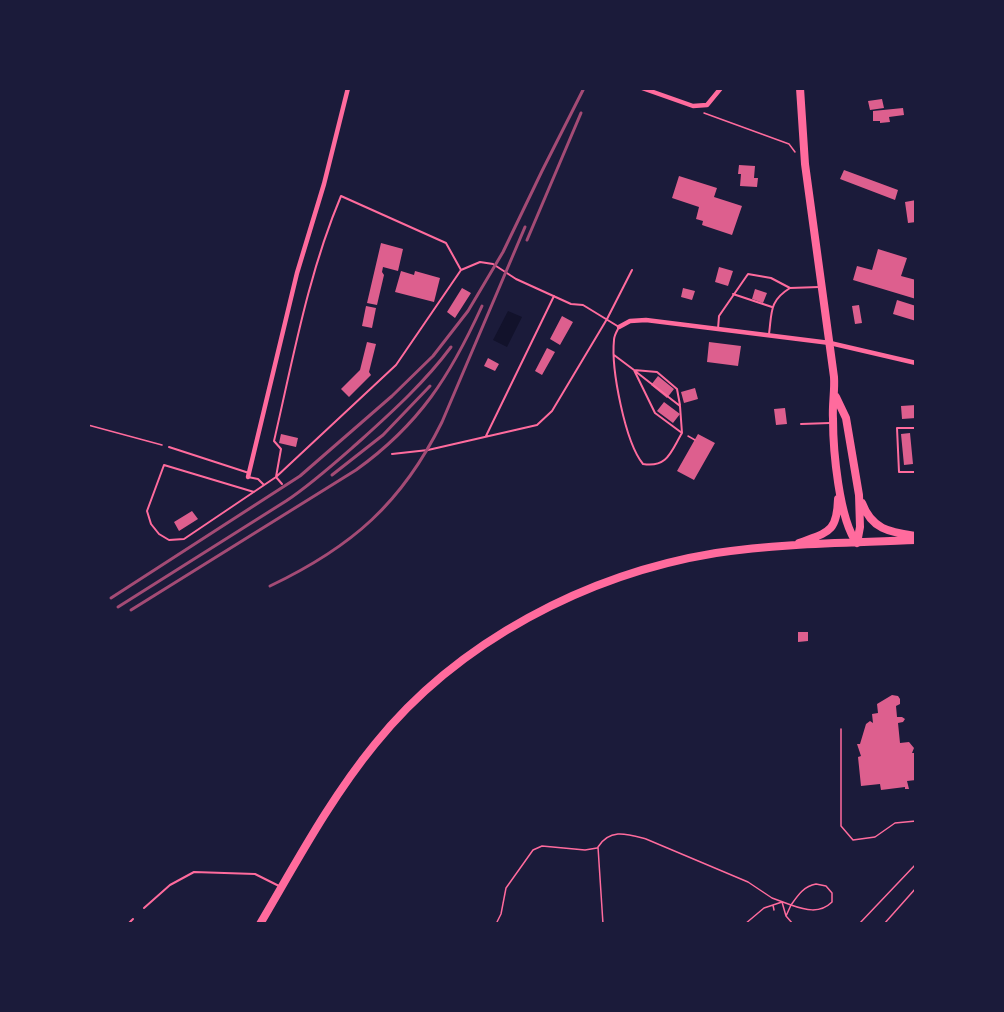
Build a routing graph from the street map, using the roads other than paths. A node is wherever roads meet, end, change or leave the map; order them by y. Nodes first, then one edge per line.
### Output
1 (348, 88) edge
2 (642, 88) edge
3 (721, 88) edge
4 (800, 88) edge
5 (461, 270) junction
6 (632, 270) dead end
7 (822, 287) junction
8 (790, 288) junction
9 (733, 294) junction
10 (554, 296) junction
11 (772, 308) junction
12 (607, 319) junction
13 (620, 327) junction
14 (718, 330) junction
15 (769, 337) junction
16 (830, 344) junction
17 (614, 356) junction
18 (915, 363) edge
19 (634, 370) junction
20 (835, 396) junction
21 (680, 406) junction
22 (833, 423) junction
23 (801, 424) dead end
24 (915, 428) edge
25 (682, 433) junction
26 (485, 438) junction
27 (169, 447) road end
28 (392, 454) dead end
29 (915, 472) edge
30 (249, 475) junction
31 (276, 477) junction
32 (282, 484) dead end
33 (264, 485) junction
34 (839, 489) junction
35 (254, 492) junction
36 (859, 495) junction
37 (915, 538) edge
38 (857, 543) junction
39 (793, 545) junction
40 (282, 887) junction
41 (144, 908) dead end
42 (133, 919) dead end
43 (128, 924) edge
44 (260, 924) edge

1 - 30 street
2 - 3 street
4 - 7 main road
5 - 10 lane
5 - 31 lane
5 - 31 lane
6 - 12 lane
7 - 8 lane
7 - 16 main road
8 - 9 lane
8 - 11 lane
9 - 11 lane
9 - 14 lane
10 - 12 lane
10 - 26 lane
11 - 15 lane
12 - 13 lane
12 - 26 lane
13 - 14 street
13 - 17 lane
14 - 15 street
15 - 16 street
16 - 18 street
16 - 20 main road
17 - 19 lane
17 - 25 lane
19 - 21 lane
19 - 21 lane
19 - 25 lane
20 - 22 main road
20 - 36 main road
21 - 25 lane
22 - 23 lane
22 - 34 main road
24 - 29 lane
26 - 28 lane
27 - 30 lane
30 - 33 lane
31 - 32 lane
31 - 33 lane
33 - 35 lane
34 - 38 main road
34 - 39 main road
35 - 35 lane
36 - 37 main road
36 - 38 main road
37 - 38 main road
38 - 39 main road
39 - 40 main road
40 - 41 lane
40 - 44 main road
42 - 43 lane

